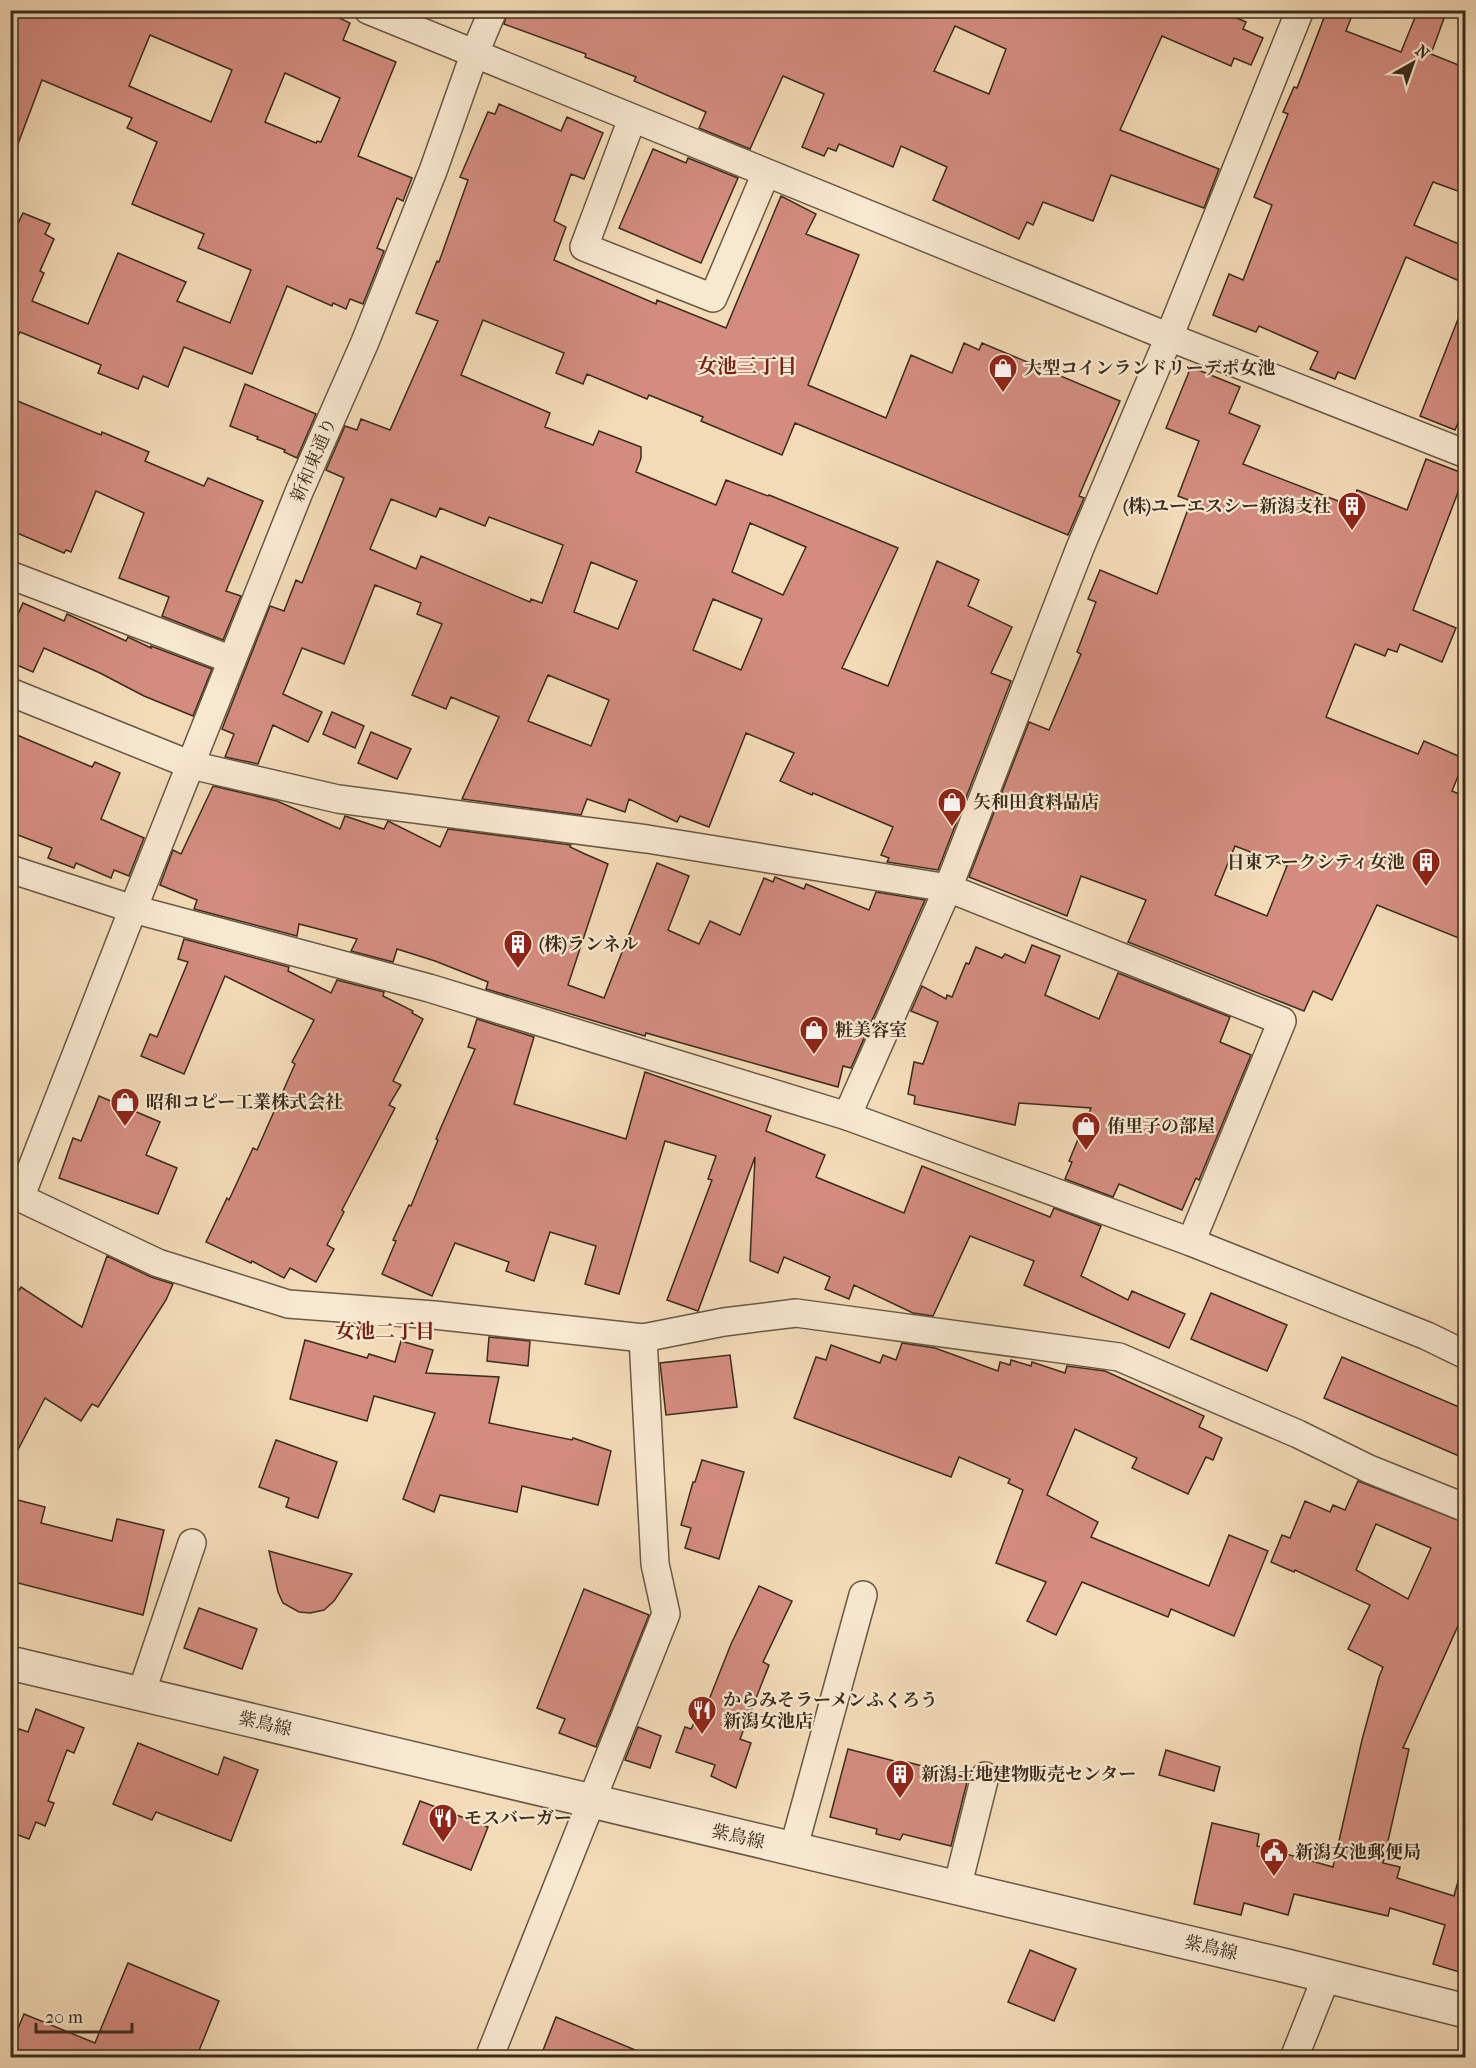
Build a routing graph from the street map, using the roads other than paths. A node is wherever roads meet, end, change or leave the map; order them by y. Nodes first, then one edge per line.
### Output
1 (368, 10) edge
2 (492, 10) edge
3 (1300, 10) edge
4 (474, 54) junction
5 (632, 119) junction
6 (766, 173) junction
7 (1169, 337) junction
8 (1466, 454) edge
9 (10, 575) edge
10 (232, 660) junction
11 (10, 692) edge
12 (191, 765) junction
13 (10, 869) edge
14 (948, 888) junction
15 (133, 909) junction
16 (847, 1116) junction
17 (15, 1196) edge
18 (1191, 1242) junction
19 (643, 1338) junction
20 (1466, 1355) edge
21 (1466, 1508) edge
22 (192, 1543) dead end
23 (863, 1595) dead end
24 (10, 1663) edge
25 (141, 1694) junction
26 (985, 1776) dead end
27 (591, 1802) junction
28 (793, 1850) junction
29 (957, 1888) junction
30 (1327, 1976) junction
31 (1466, 2011) edge
32 (489, 2058) edge
33 (1294, 2058) edge

1 - 4 street
2 - 4 street, 新和東通り
3 - 7 street
4 - 5 street
4 - 10 street, 新和東通り
5 - 6 street
5 - 6 street
6 - 7 street
7 - 8 street
7 - 14 street
9 - 10 street
10 - 12 street, 新和東通り
11 - 12 street
12 - 14 street
12 - 15 street, 新和東通り
13 - 15 street
14 - 16 street
14 - 18 street
15 - 16 street
15 - 17 street, 新和東通り
16 - 18 street
17 - 19 street
18 - 20 street
19 - 21 street
19 - 27 street
22 - 25 street
23 - 28 street
24 - 25 street, 紫鳥線
25 - 27 street, 紫鳥線
26 - 29 street
27 - 28 street, 紫鳥線
27 - 32 street
28 - 29 street, 紫鳥線
29 - 30 street, 紫鳥線
30 - 31 street, 紫鳥線
30 - 33 street

